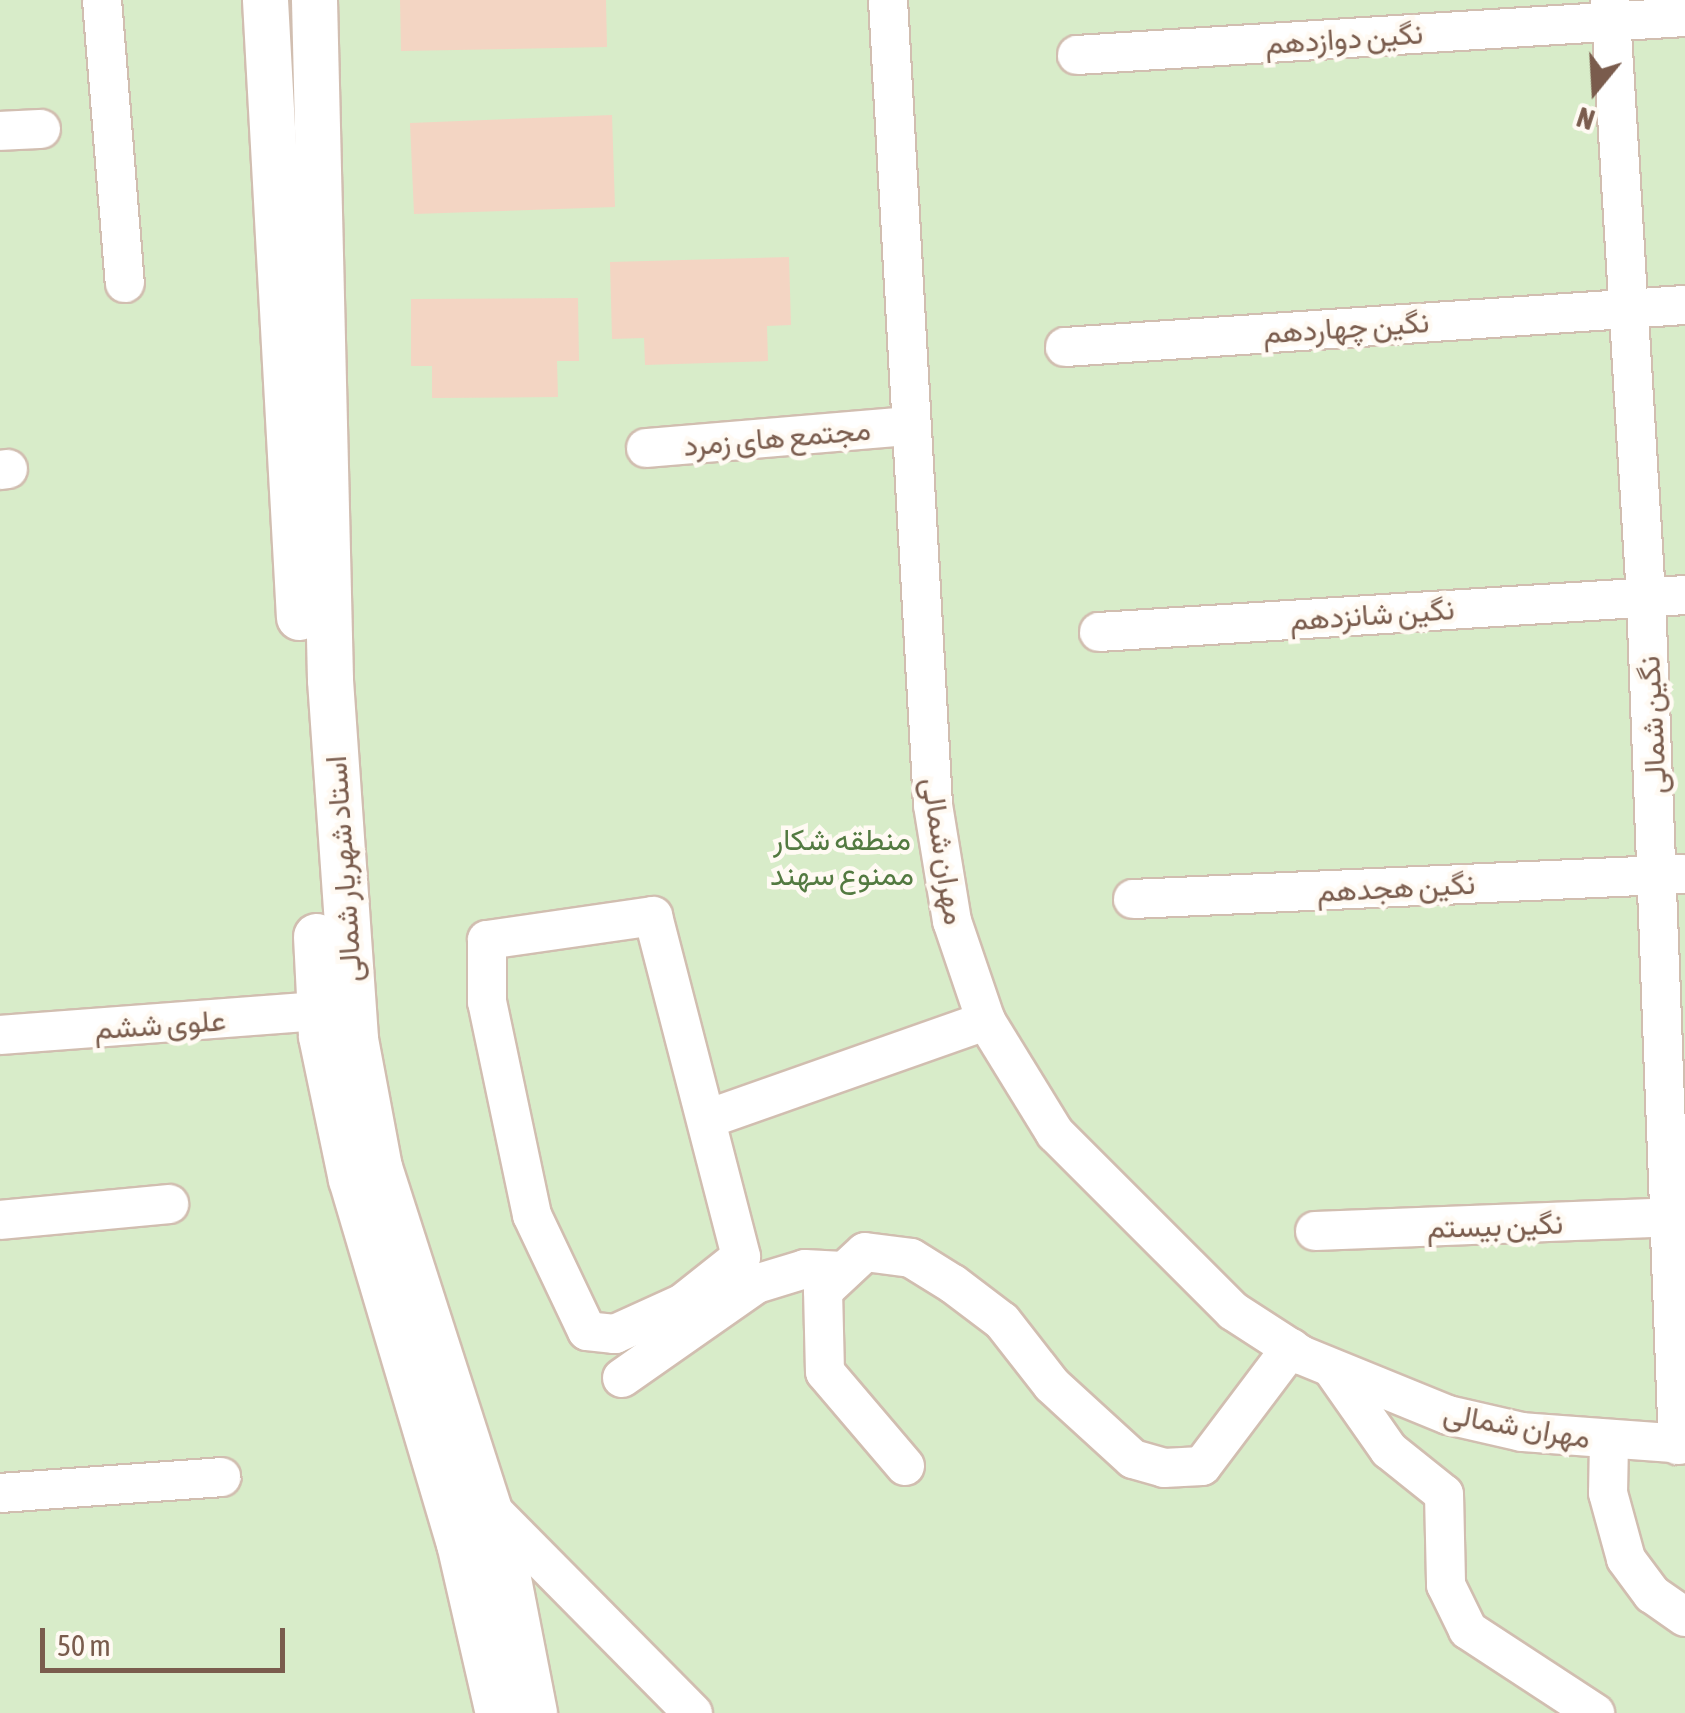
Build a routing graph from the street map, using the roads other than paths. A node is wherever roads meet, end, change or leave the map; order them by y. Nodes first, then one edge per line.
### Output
1 (102, 0) edge
2 (265, 0) edge
3 (314, 0) edge
4 (888, 0) edge
5 (1610, 11) edge
6 (1685, 17) edge
7 (1077, 54) dead end
8 (40, 129) dead end
9 (0, 131) edge
10 (125, 283) dead end
11 (1685, 305) edge
12 (1626, 308) junction
13 (1065, 346) dead end
14 (909, 426) junction
15 (646, 448) dead end
16 (1685, 596) edge
17 (1646, 597) junction
18 (1099, 632) dead end
19 (1672, 875) edge
20 (1133, 899) dead end
21 (336, 1010) junction
22 (986, 1021) junction
23 (0, 1036) edge
24 (708, 1119) junction
25 (169, 1204) dead end
26 (1680, 1218) edge
27 (0, 1220) edge
28 (1314, 1231) dead end
29 (838, 1272) junction
30 (1291, 1348) junction
31 (1333, 1370) junction
32 (622, 1378) dead end
33 (1609, 1442) junction
34 (1682, 1445) edge
35 (905, 1466) dead end
36 (221, 1477) dead end
37 (0, 1493) edge
38 (467, 1505) junction
39 (1685, 1616) edge
40 (498, 1713) edge
41 (534, 1713) edge
42 (693, 1713) edge
43 (1595, 1713) edge

1 - 10 street
2 - 21 street, استاد شهریار شمالی
3 - 21 street, استاد شهریار شمالی
4 - 14 street, مهران شمالی
5 - 6 street, نگین دوازدهم
5 - 7 street, نگین دوازدهم
5 - 12 street, نگین شمالی
8 - 9 street
11 - 12 street, نگین چهاردهم
12 - 13 street, نگین چهاردهم
12 - 17 street, نگین شمالی
14 - 15 street, مجتمع های زمرد
14 - 22 street, مهران شمالی
16 - 17 street, نگین شانزدهم
17 - 18 street, نگین شانزدهم
17 - 19 street, نگین شمالی
19 - 20 street, نگین هجدهم
19 - 26 street, نگین شمالی
21 - 23 street, علوی ششم
21 - 38 street, استاد شهریار شمالی
22 - 24 street
22 - 30 street, مهران شمالی
24 - 24 street
25 - 27 street
26 - 28 street, نگین بیستم
26 - 34 street, نگین شمالی
29 - 30 street
29 - 32 street
29 - 35 street
30 - 31 street, مهران شمالی
31 - 33 street, مهران شمالی
31 - 43 street
33 - 34 street, مهران شمالی
33 - 39 street
36 - 37 street
38 - 40 street, استاد شهریار شمالی
38 - 41 street, استاد شهریار شمالی
38 - 42 street

